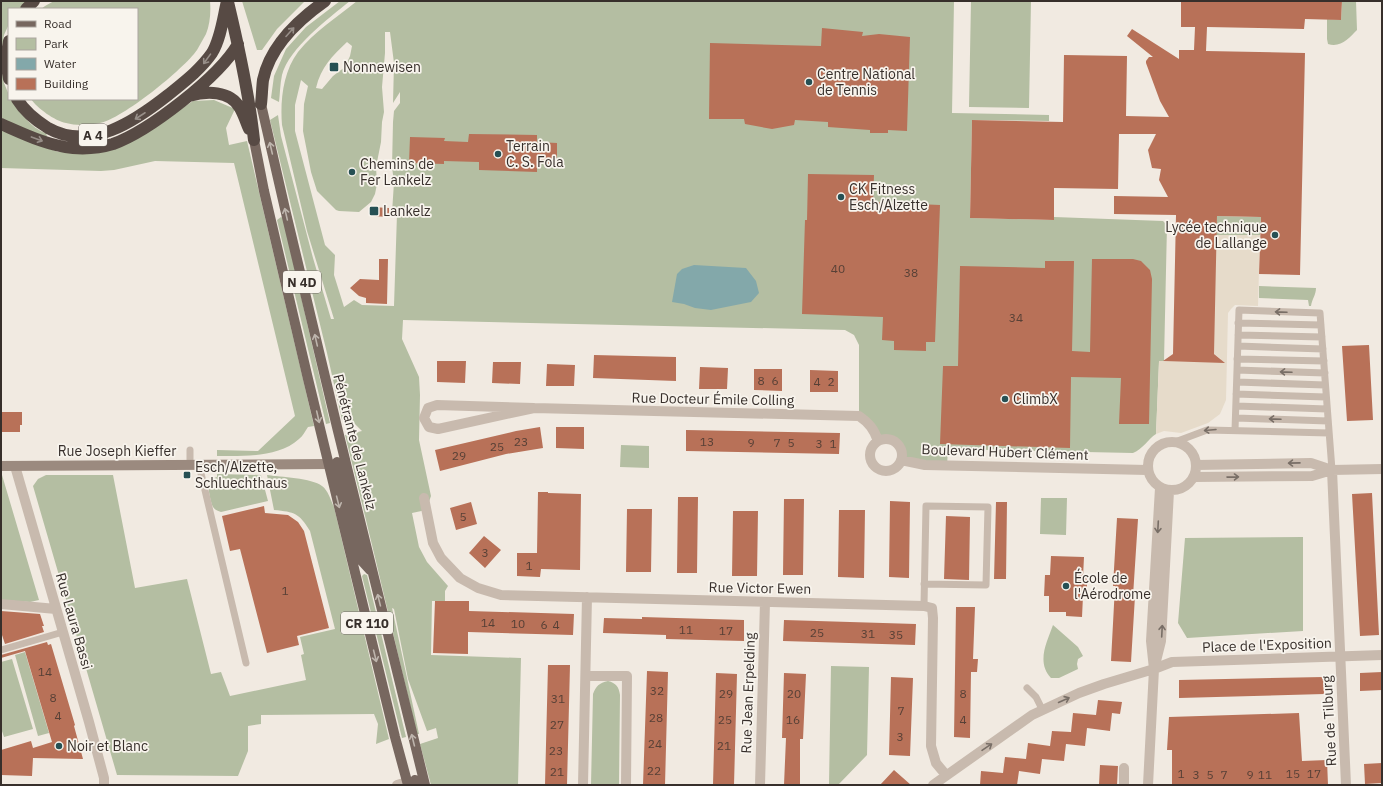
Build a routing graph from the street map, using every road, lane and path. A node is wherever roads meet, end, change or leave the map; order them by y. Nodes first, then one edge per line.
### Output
1 (228, 1) edge
2 (325, 1) edge
3 (238, 44) junction
4 (8, 46) edge
5 (242, 60) junction
6 (8, 72) edge
7 (188, 96) junction
8 (18, 100) edge
9 (261, 104) junction
10 (1, 124) edge
11 (254, 140) junction
12 (1238, 323) junction
13 (1321, 325) junction
14 (1238, 334) junction
15 (1322, 337) junction
16 (1238, 346) junction
17 (1323, 349) junction
18 (1237, 358) junction
19 (1324, 361) junction
20 (1237, 370) junction
21 (1324, 373) junction
22 (1237, 382) junction
23 (1325, 385) junction
24 (1236, 394) junction
25 (1326, 397) junction
26 (1236, 406) junction
27 (534, 408) junction
28 (1327, 409) junction
29 (1236, 418) junction
30 (1328, 421) junction
31 (1235, 430) junction
32 (1329, 433) junction
33 (878, 441) junction
34 (1175, 442) junction
35 (190, 450) dead end
36 (901, 460) junction
37 (337, 462) junction
38 (195, 465) junction
39 (1196, 465) junction
40 (1, 466) edge
41 (15, 466) junction
42 (1382, 469) edge
43 (1147, 470) junction
44 (1332, 470) junction
45 (1194, 477) junction
46 (1165, 489) junction
47 (424, 498) dead end
48 (924, 584) junction
49 (587, 597) junction
50 (764, 602) junction
51 (1, 604) edge
52 (928, 607) junction
53 (56, 609) junction
54 (63, 632) junction
55 (1, 650) edge
56 (1382, 655) edge
57 (1340, 656) junction
58 (246, 663) dead end
59 (1154, 669) junction
60 (586, 676) junction
61 (1027, 688) dead end
62 (1042, 709) junction
63 (1124, 768) dead end
64 (946, 775) junction
65 (416, 782) edge
66 (104, 785) edge
67 (397, 785) edge
68 (583, 785) edge
69 (626, 785) edge
70 (760, 785) edge
71 (933, 785) edge
72 (1124, 785) edge
73 (1148, 785) edge
74 (1346, 785) edge

1 - 3 highway
1 -> 8 highway, A 4
9 -> 2 highway
3 - 5 highway
3 - 7 highway, A 4
4 - 6 highway
5 - 9 highway
5 - 11 highway
10 -> 7 highway, A 4
7 - 11 highway, A 4
37 -> 9 main road, Pénétrante de Lankelz / N 4D
11 -> 37 main road, Pénétrante de Lankelz / N 4D
12 - 13 lane
13 -> 12 lane
12 - 14 lane
13 - 15 lane
14 - 15 lane
14 - 16 lane
15 - 17 lane
16 - 17 lane
16 - 18 lane
17 - 19 lane
18 - 19 lane
18 - 20 lane
19 - 21 lane
21 -> 20 lane
20 - 22 lane
21 - 23 lane
22 - 23 lane
22 - 24 lane
23 - 25 lane
24 - 25 lane
24 - 26 lane
25 - 28 lane
26 - 28 lane
26 - 29 lane
27 - 27 street, Rue Docteur Émile Colling
27 - 33 street, Rue Docteur Émile Colling
28 - 30 lane
30 -> 29 lane
29 - 31 lane
30 - 32 lane
31 - 32 lane
31 -> 34 lane
32 - 44 lane
33 - 36 street
33 - 36 street, Boulevard Hubert Clément
34 - 39 street
34 - 43 street
35 - 38 lane
36 - 43 street, Boulevard Hubert Clément
37 - 38 main road, Rue Joseph Kieffer
65 -> 37 main road, Pénétrante de Lankelz / CR 110
37 -> 65 main road, Pénétrante de Lankelz / CR 110
38 - 41 main road, Rue Joseph Kieffer
38 - 58 lane
44 -> 39 street
39 - 45 street
40 - 41 main road, Rue Joseph Kieffer
41 - 53 street, Rue Laura Bassi
42 - 44 street
43 - 46 street
45 -> 44 street
44 - 57 street, Place de l'Exposition
45 - 46 street
46 - 59 street
47 - 49 street, Rue Victor Ewen
48 - 48 lane
48 - 52 lane
49 - 50 street, Rue Victor Ewen
49 - 60 street
50 - 52 street, Rue Victor Ewen
50 - 70 street, Rue Jean Erpelding
51 - 53 street
52 - 64 street
53 - 54 street, Rue Laura Bassi
54 - 55 lane
54 - 66 street, Rue Laura Bassi
56 - 57 street
57 - 59 street, Place de l'Exposition
57 - 74 street, Rue de Tilburg
62 -> 59 street, Place de l'Exposition
59 - 73 street
60 - 68 street
60 - 69 street
61 - 62 lane
64 -> 62 street, Place de l'Exposition
63 - 72 street
64 - 71 street, Place de l'Exposition
65 - 67 street

